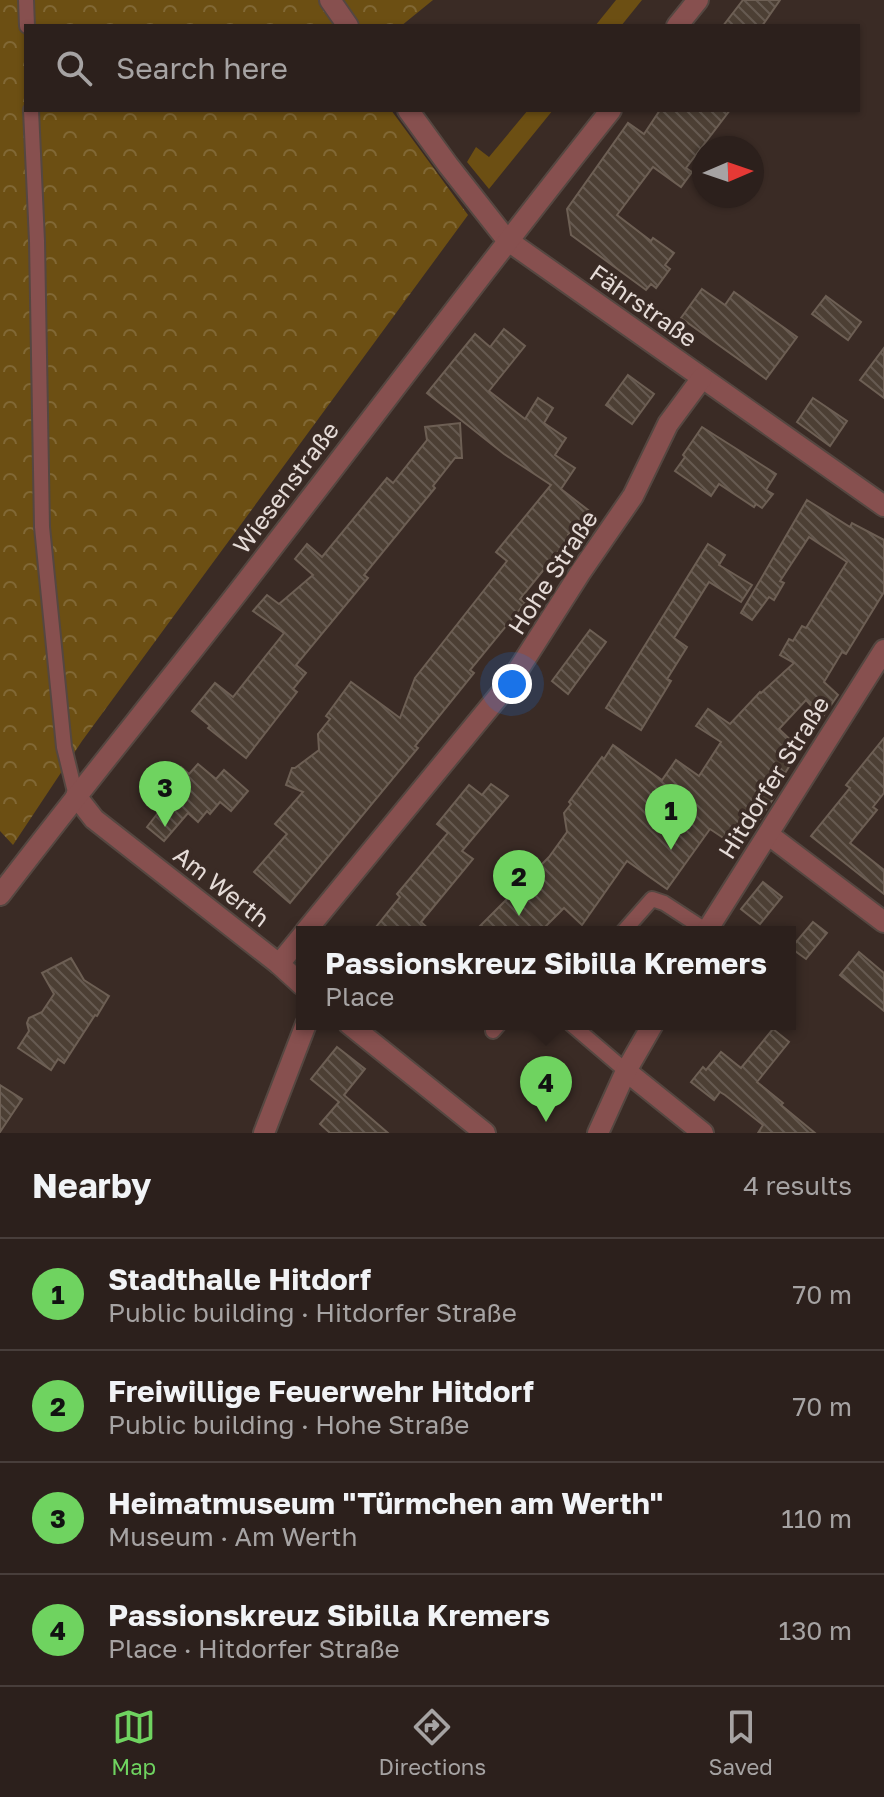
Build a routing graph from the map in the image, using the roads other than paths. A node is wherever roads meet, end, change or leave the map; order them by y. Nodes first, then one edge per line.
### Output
1 (26, 0) edge
2 (330, 0) edge
3 (698, 0) edge
4 (27, 24) edge
5 (347, 24) edge
6 (679, 24) edge
7 (31, 112) edge
8 (410, 112) edge
9 (609, 112) edge
10 (507, 240) junction
11 (702, 378) junction
12 (884, 506) edge
13 (884, 650) edge
14 (76, 796) junction
15 (769, 835) junction
16 (0, 895) edge
17 (884, 922) edge
18 (311, 926) edge
19 (628, 926) edge
20 (699, 926) edge
21 (710, 926) edge
22 (296, 944) edge
23 (279, 964) junction
24 (296, 980) edge
25 (304, 1030) edge
26 (356, 1030) edge
27 (578, 1030) edge
28 (650, 1030) edge
29 (626, 1071) junction
30 (264, 1133) edge
31 (485, 1133) edge
32 (598, 1133) edge
33 (703, 1133) edge

1 - 4 lane
2 - 5 street
3 - 6 street
7 - 14 lane
8 - 10 street, Fährstraße
9 - 10 street, Wiesenstraße
10 - 11 street, Fährstraße
10 - 14 street, Wiesenstraße
11 - 12 street, Fährstraße
11 - 18 street, Hohe Straße
13 - 15 street, Hitdorfer Straße
14 - 16 street, Wiesenstraße
14 - 23 street, Am Werth
15 - 17 street
15 - 21 street, Hitdorfer Straße
19 - 20 lane
22 - 23 street, Hohe Straße
23 - 24 street, Am Werth
25 - 30 street
26 - 31 street
27 - 29 lane
28 - 29 street
29 - 32 street
29 - 33 street

